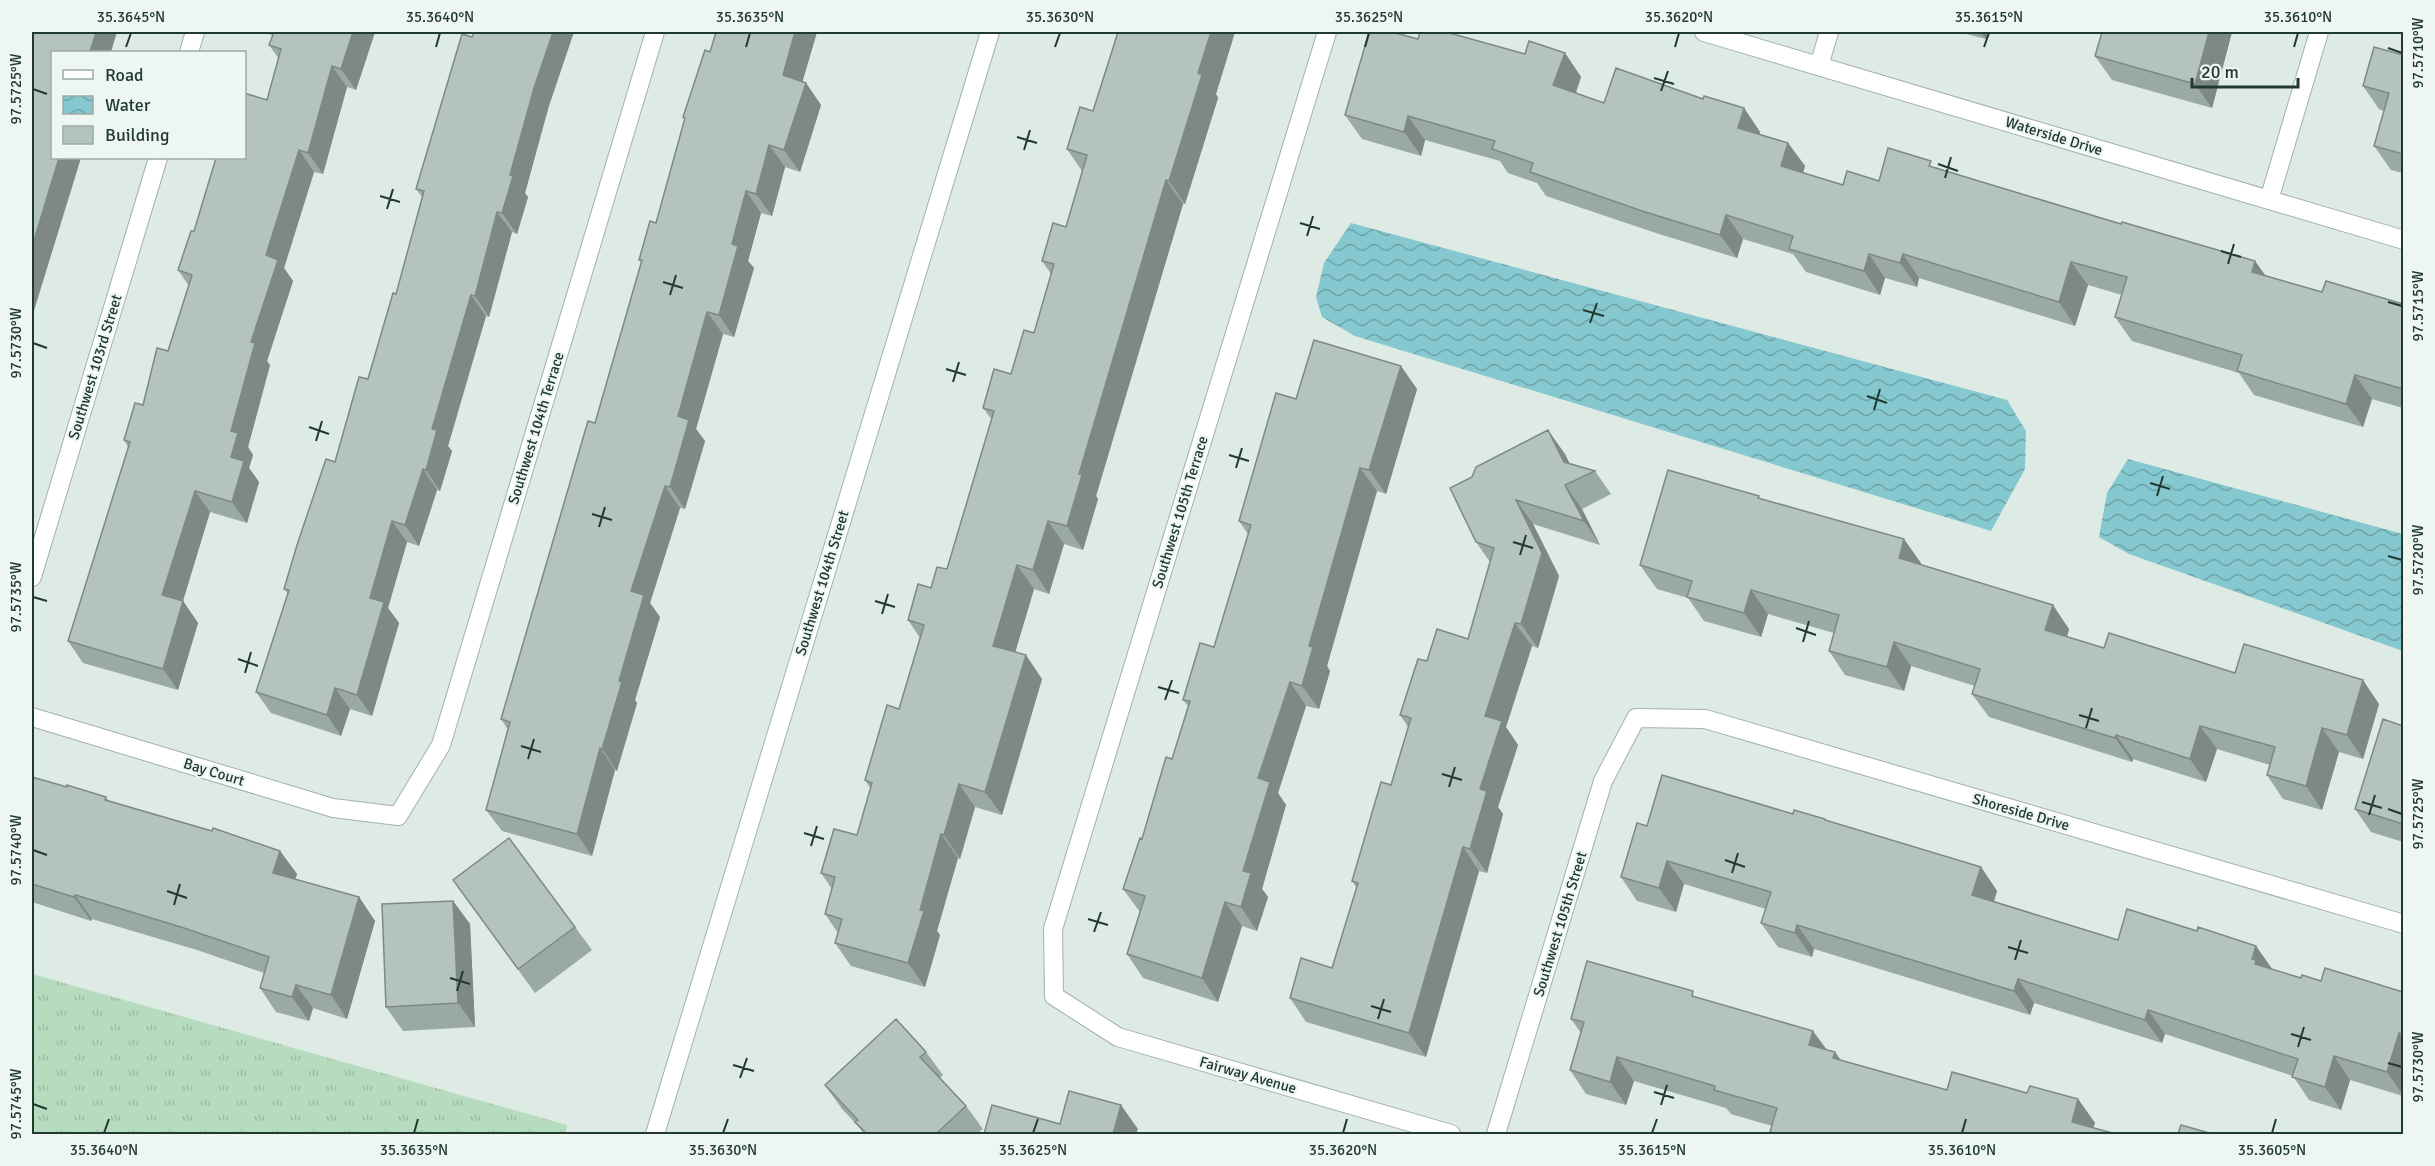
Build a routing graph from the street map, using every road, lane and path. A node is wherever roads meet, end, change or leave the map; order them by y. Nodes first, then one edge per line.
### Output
1 (195, 32) edge
2 (655, 32) edge
3 (990, 32) edge
4 (1327, 32) edge
5 (1704, 32) edge
6 (1829, 32) edge
7 (2319, 32) edge
8 (189, 51) edge
9 (1819, 66) junction
10 (158, 159) edge
11 (2268, 200) junction
12 (2403, 240) edge
13 (32, 577) edge
14 (32, 717) edge
15 (1636, 718) joint
16 (398, 816) joint
17 (2403, 924) edge
18 (1054, 996) joint
19 (655, 1134) edge
20 (1451, 1134) edge
21 (1497, 1134) edge

1 - 8 street
2 - 16 street, Southwest 104th Terrace
3 - 19 street, Southwest 104th Street
4 - 18 street, Southwest 105th Terrace
5 - 9 street, Waterside Drive
6 - 9 street
7 - 11 street
9 - 11 street, Waterside Drive
10 - 13 street, Southwest 103rd Street
11 - 12 street, Waterside Drive
14 - 16 street, Bay Court
15 - 17 street, Shoreside Drive
15 - 21 street, Southwest 105th Street
18 - 20 street, Fairway Avenue

